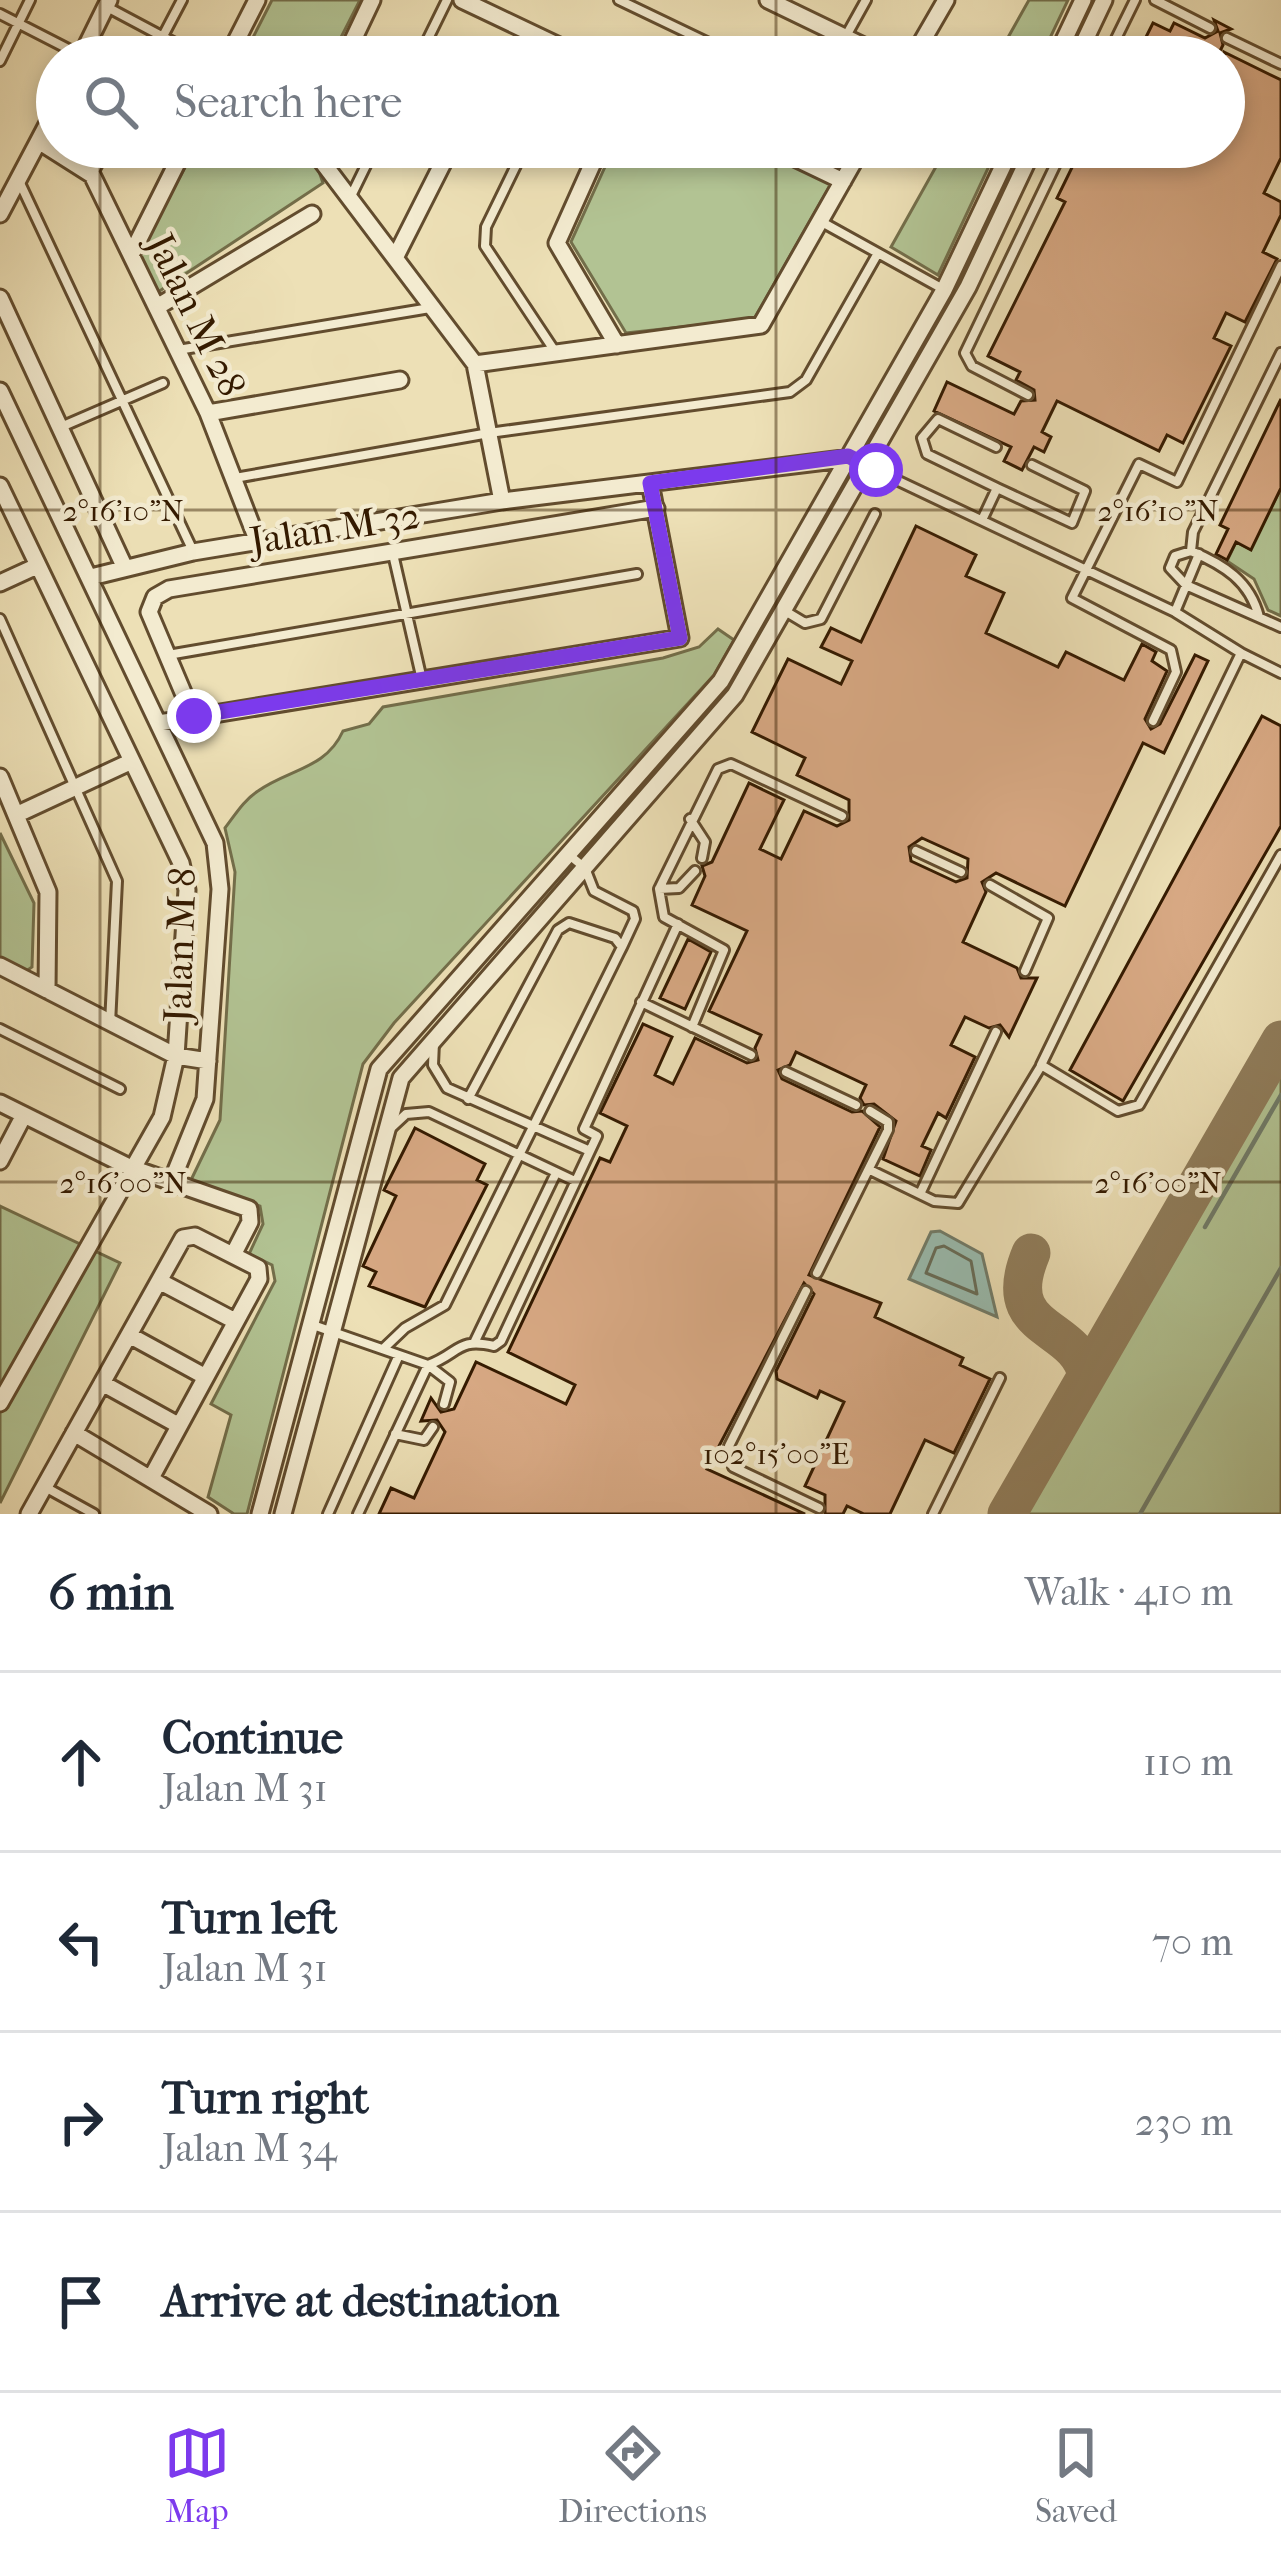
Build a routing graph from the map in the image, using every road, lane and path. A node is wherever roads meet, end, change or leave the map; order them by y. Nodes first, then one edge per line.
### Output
1 (30, 0) edge
2 (182, 0) edge
3 (256, 0) edge
4 (372, 0) edge
5 (447, 0) edge
6 (461, 0) edge
7 (619, 0) edge
8 (768, 0) edge
9 (866, 0) edge
10 (946, 0) edge
11 (1083, 0) edge
12 (1104, 0) edge
13 (1135, 0) edge
14 (1155, 0) edge
15 (107, 3) edge
16 (483, 5) edge
17 (794, 6) edge
18 (0, 14) edge
19 (19, 22) junction
20 (1210, 28) dead end
21 (163, 35) joint
22 (45, 36) edge
23 (91, 36) edge
24 (239, 36) edge
25 (355, 36) edge
26 (429, 36) edge
27 (539, 36) edge
28 (694, 36) edge
29 (842, 36) edge
30 (846, 36) edge
31 (926, 36) edge
32 (1066, 36) edge
33 (1087, 36) edge
34 (1117, 36) edge
35 (1245, 47) edge
36 (0, 61) edge
37 (1281, 64) edge
38 (36, 149) edge
39 (81, 168) edge
40 (96, 168) edge
41 (174, 168) edge
42 (327, 168) edge
43 (364, 168) edge
44 (440, 168) edge
45 (516, 168) edge
46 (591, 168) edge
47 (816, 168) edge
48 (850, 168) edge
49 (1002, 168) edge
50 (1024, 168) edge
51 (1054, 168) edge
52 (92, 175) junction
53 (19, 181) junction
54 (843, 181) junction
55 (350, 197) junction
56 (0, 214) edge
57 (312, 214) dead end
58 (820, 221) junction
59 (878, 253) junction
60 (397, 254) junction
61 (131, 255) junction
62 (1281, 266) edge
63 (944, 290) junction
64 (0, 298) edge
65 (157, 307) junction
66 (435, 307) junction
67 (617, 346) junction
68 (177, 350) junction
69 (1281, 353) edge
70 (556, 354) junction
71 (475, 364) junction
72 (400, 380) dead end
73 (163, 383) dead end
74 (0, 392) edge
75 (1028, 394) dead end
76 (123, 398) junction
77 (208, 413) junction
78 (60, 428) junction
79 (489, 433) junction
80 (996, 447) dead end
81 (848, 456) junction
82 (1032, 465) dead end
83 (868, 466) junction
84 (233, 478) junction
85 (650, 483) junction
86 (0, 486) edge
87 (998, 488) junction
88 (502, 502) junction
89 (656, 508) junction
90 (875, 514) dead end
91 (982, 520) junction
92 (258, 542) junction
93 (193, 552) junction
94 (393, 553) junction
95 (1195, 553) junction
96 (37, 566) junction
97 (124, 566) junction
98 (1088, 571) junction
99 (637, 574) dead end
100 (91, 577) junction
101 (0, 583) edge
102 (1186, 585) junction
103 (784, 610) junction
104 (1174, 612) junction
105 (406, 615) junction
106 (1259, 617) junction
107 (0, 619) edge
108 (1281, 627) edge
109 (1241, 653) junction
110 (166, 655) junction
111 (1281, 673) edge
112 (422, 682) junction
113 (194, 716) junction
114 (1153, 721) dead end
115 (159, 723) junction
116 (132, 760) junction
117 (0, 777) edge
118 (77, 786) junction
119 (18, 814) junction
120 (842, 816) dead end
121 (690, 819) junction
122 (916, 850) dead end
123 (568, 854) junction
124 (1281, 855) edge
125 (702, 857) dead end
126 (584, 868) junction
127 (695, 871) dead end
128 (962, 872) dead end
129 (990, 885) dead end
130 (659, 890) junction
131 (678, 924) junction
132 (622, 947) junction
133 (0, 966) edge
134 (1025, 971) dead end
135 (47, 990) junction
136 (641, 1002) junction
137 (110, 1024) junction
138 (692, 1027) junction
139 (0, 1029) edge
140 (997, 1032) dead end
141 (434, 1041) junction
142 (751, 1055) dead end
143 (176, 1056) junction
144 (208, 1061) junction
145 (1041, 1065) junction
146 (786, 1072) dead end
147 (120, 1088) dead end
148 (468, 1099) junction
149 (0, 1102) edge
150 (856, 1105) dead end
151 (870, 1111) dead end
152 (24, 1115) junction
153 (533, 1127) junction
154 (387, 1132) junction
155 (590, 1151) junction
156 (519, 1154) junction
157 (0, 1161) edge
158 (130, 1167) junction
159 (870, 1170) junction
160 (556, 1173) junction
161 (575, 1181) junction
162 (171, 1184) junction
163 (920, 1195) junction
164 (233, 1256) junction
165 (818, 1273) dead end
166 (159, 1281) junction
167 (806, 1291) dead end
168 (235, 1321) junction
169 (310, 1324) junction
170 (332, 1331) junction
171 (128, 1335) junction
172 (476, 1341) junction
173 (383, 1348) junction
174 (399, 1355) junction
175 (428, 1365) junction
176 (204, 1376) junction
177 (1000, 1378) dead end
178 (102, 1383) junction
179 (0, 1403) edge
180 (444, 1404) dead end
181 (178, 1426) junction
182 (433, 1427) dead end
183 (74, 1433) junction
184 (395, 1434) junction
185 (151, 1478) junction
186 (44, 1487) junction
187 (819, 1508) dead end
188 (29, 1514) edge
189 (94, 1514) edge
190 (209, 1514) edge
191 (260, 1514) edge
192 (283, 1514) edge
193 (328, 1514) edge
194 (358, 1514) edge
195 (933, 1514) edge

1 - 19 lane
2 - 21 lane
3 - 24 street
4 - 25 street
5 - 26 lane
6 - 16 street
7 - 28 lane
8 - 17 street
9 - 30 lane
10 - 31 street
11 - 32 street
12 - 33 street
13 - 34 lane
14 - 20 lane
15 - 21 lane
15 - 23 street
16 - 27 street
17 - 29 street
18 - 19 lane
19 - 22 lane
19 - 36 lane
35 - 37 lane
38 - 53 street
39 - 52 street
40 - 52 lane
41 - 61 street
42 - 55 street
43 - 55 lane
44 - 60 street
45 - 70 lane
46 - 67 street
47 - 54 street
48 - 54 street
49 - 63 street
50 - 83 street
51 - 75 lane
52 - 61 street, Jalan M 28
53 - 56 street
53 - 76 lane
54 - 58 street
55 - 60 street
57 - 65 street
58 - 59 lane
58 - 67 street
59 - 63 lane
59 - 79 lane
60 - 66 street
61 - 65 street, Jalan M 28
62 - 98 lane
63 - 81 street
64 - 78 street
65 - 68 street, Jalan M 28
66 - 68 lane
66 - 71 street
67 - 70 street
68 - 77 street, Jalan M 28
69 - 95 lane
70 - 71 street
71 - 79 street
72 - 77 street
73 - 76 lane
74 - 100 street, Jalan M 8
76 - 78 lane
76 - 93 lane
77 - 84 street, Jalan M 28
78 - 97 street
79 - 84 lane
79 - 88 street
80 - 87 lane
81 - 83 street
81 - 85 street
81 - 123 street
82 - 87 lane
83 - 91 lane
83 - 103 street
84 - 92 street, Jalan M 28
85 - 88 street
85 - 89 street
86 - 96 street
87 - 91 lane
88 - 92 street
89 - 94 street, Jalan M 32
89 - 112 street
90 - 103 lane
91 - 98 lane
92 - 93 street
93 - 97 street
94 - 105 lane
94 - 110 street, Jalan M 32
95 - 102 lane
95 - 102 lane
95 - 106 lane
96 - 101 street
96 - 116 street
97 - 100 street
98 - 104 lane
98 - 114 lane
99 - 105 lane
100 - 115 street, Jalan M 8
102 - 104 lane
102 - 106 lane
103 - 126 street
104 - 109 lane
105 - 110 lane
105 - 112 lane
106 - 108 lane
107 - 118 lane
109 - 111 lane
109 - 145 lane
110 - 113 street, Jalan M 32
112 - 113 street
113 - 115 street
115 - 144 street, Jalan M 8
116 - 118 street
116 - 143 street
117 - 119 street
118 - 119 street
118 - 137 lane
119 - 135 street
120 - 121 lane
121 - 125 lane
121 - 130 lane
122 - 128 lane
123 - 126 lane
123 - 169 street
124 - 145 lane
126 - 132 lane
126 - 141 street
127 - 130 lane
129 - 134 lane
130 - 131 lane
131 - 136 lane
131 - 138 lane
132 - 148 lane
132 - 153 lane
133 - 135 street
135 - 137 street
136 - 138 lane
136 - 155 lane
137 - 143 street
138 - 142 lane
139 - 147 lane
140 - 163 lane
141 - 148 lane
141 - 154 street
143 - 144 street
143 - 158 street
144 - 162 street, Jalan M 8
145 - 163 lane
146 - 150 lane
148 - 153 lane
149 - 152 street
151 - 159 lane
152 - 157 street
152 - 158 street
153 - 155 lane
153 - 156 lane
154 - 156 lane
154 - 170 street
155 - 161 lane
156 - 160 lane
156 - 173 lane
158 - 162 street
158 - 179 street
159 - 163 lane
159 - 165 lane
160 - 161 lane
160 - 172 lane
161 - 172 lane
162 - 164 street
164 - 166 street
164 - 168 street
166 - 168 street
166 - 171 street
167 - 187 lane
168 - 176 street
169 - 170 lane
169 - 191 street
170 - 173 lane
170 - 192 street
171 - 176 street
171 - 178 street
172 - 175 lane
173 - 174 lane
174 - 175 lane
174 - 193 lane
175 - 180 lane
175 - 184 lane
176 - 181 street
177 - 195 lane
178 - 181 street
178 - 183 street
181 - 185 street
182 - 184 lane
183 - 185 street
183 - 186 street
184 - 194 lane
185 - 190 street
186 - 188 street
186 - 189 lane

